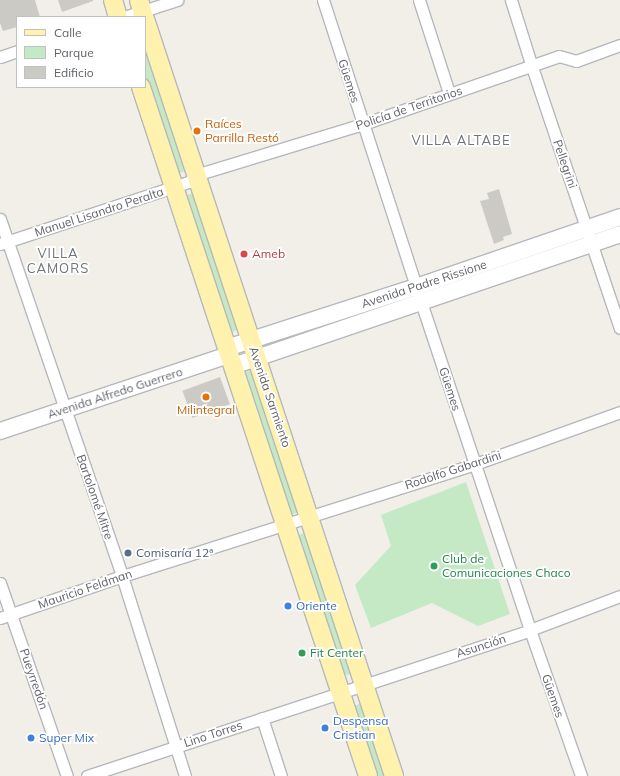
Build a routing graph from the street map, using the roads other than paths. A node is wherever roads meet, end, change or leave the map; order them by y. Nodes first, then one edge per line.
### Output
1 (113, 0) edge
2 (177, 0) edge
3 (323, 0) edge
4 (419, 0) edge
5 (511, 0) edge
6 (143, 12) edge
7 (118, 16) edge
8 (128, 16) edge
9 (146, 21) edge
10 (620, 46) edge
11 (16, 51) edge
12 (0, 57) edge
13 (532, 67) junction
14 (141, 88) edge
15 (449, 93) junction
16 (363, 124) junction
17 (196, 175) junction
18 (174, 187) junction
19 (620, 217) edge
20 (0, 219) edge
21 (620, 234) edge
22 (589, 236) junction
23 (4, 243) edge
24 (418, 294) junction
25 (620, 328) edge
26 (254, 349) junction
27 (230, 357) junction
28 (66, 409) junction
29 (620, 412) edge
30 (0, 432) edge
31 (474, 464) junction
32 (310, 516) junction
33 (285, 523) junction
34 (122, 576) junction
35 (0, 583) edge
36 (620, 596) edge
37 (11, 614) junction
38 (0, 618) edge
39 (530, 630) junction
40 (364, 685) junction
41 (340, 692) junction
42 (262, 718) junction
43 (175, 746) junction
44 (67, 776) edge
45 (87, 776) edge
46 (185, 776) edge
47 (281, 776) edge
48 (368, 776) edge
49 (394, 776) edge
50 (581, 776) edge

1 - 7 main road
2 - 6 street
3 - 16 street, Güemes
4 - 15 street
5 - 13 street, Pellegrini
6 - 8 street
9 - 17 main road, Avenida Sarmiento
10 - 13 street, Policía de Territorios
11 - 12 street
13 - 15 street, Policía de Territorios
13 - 22 street, Pellegrini
14 - 18 main road, Avenida Sarmiento
15 - 16 street, Policía de Territorios
16 - 17 street, Policía de Territorios
16 - 24 street, Güemes
17 - 18 street, Manuel Lisandro Peralta
17 - 26 main road, Avenida Sarmiento
18 - 23 street, Manuel Lisandro Peralta
18 - 27 main road, Avenida Sarmiento
19 - 22 main road, Avenida Padre Rissione
20 - 23 street, Bartolomé Mitre
21 - 22 main road, Avenida Padre Rissione
22 - 24 main road, Avenida Padre Rissione
22 - 25 street, Pellegrini
23 - 28 street, Bartolomé Mitre
24 - 26 main road, Avenida Padre Rissione
24 - 31 street, Güemes
26 - 27 main road, Avenida Padre Rissione
26 - 32 main road, Avenida Sarmiento
27 - 28 main road, Avenida Alfredo Guerrero
27 - 33 main road, Avenida Sarmiento
28 - 30 main road, Avenida Alfredo Guerrero
28 - 34 street, Bartolomé Mitre
29 - 31 street, Rodolfo Gabardini
31 - 32 street, Rodolfo Gabardini
31 - 39 street, Güemes
32 - 33 street, Rodolfo Gabardini
32 - 40 main road, Avenida Sarmiento
33 - 34 street, Mauricio Feldman
33 - 41 main road, Avenida Sarmiento
34 - 37 street, Mauricio Feldman
34 - 43 street, Bartolomé Mitre
35 - 37 street, Pueyrredón
36 - 39 street, Asunción
37 - 38 street, Mauricio Feldman
37 - 44 street, Pueyrredón
39 - 40 street, Asunción
39 - 50 street, Güemes
40 - 41 street, Asunción
40 - 49 main road, Avenida Sarmiento
41 - 42 street, Lino Torres
41 - 48 main road, Avenida Sarmiento
42 - 43 street, Lino Torres
42 - 47 street
43 - 45 street, Lino Torres
43 - 46 street, Bartolomé Mitre

